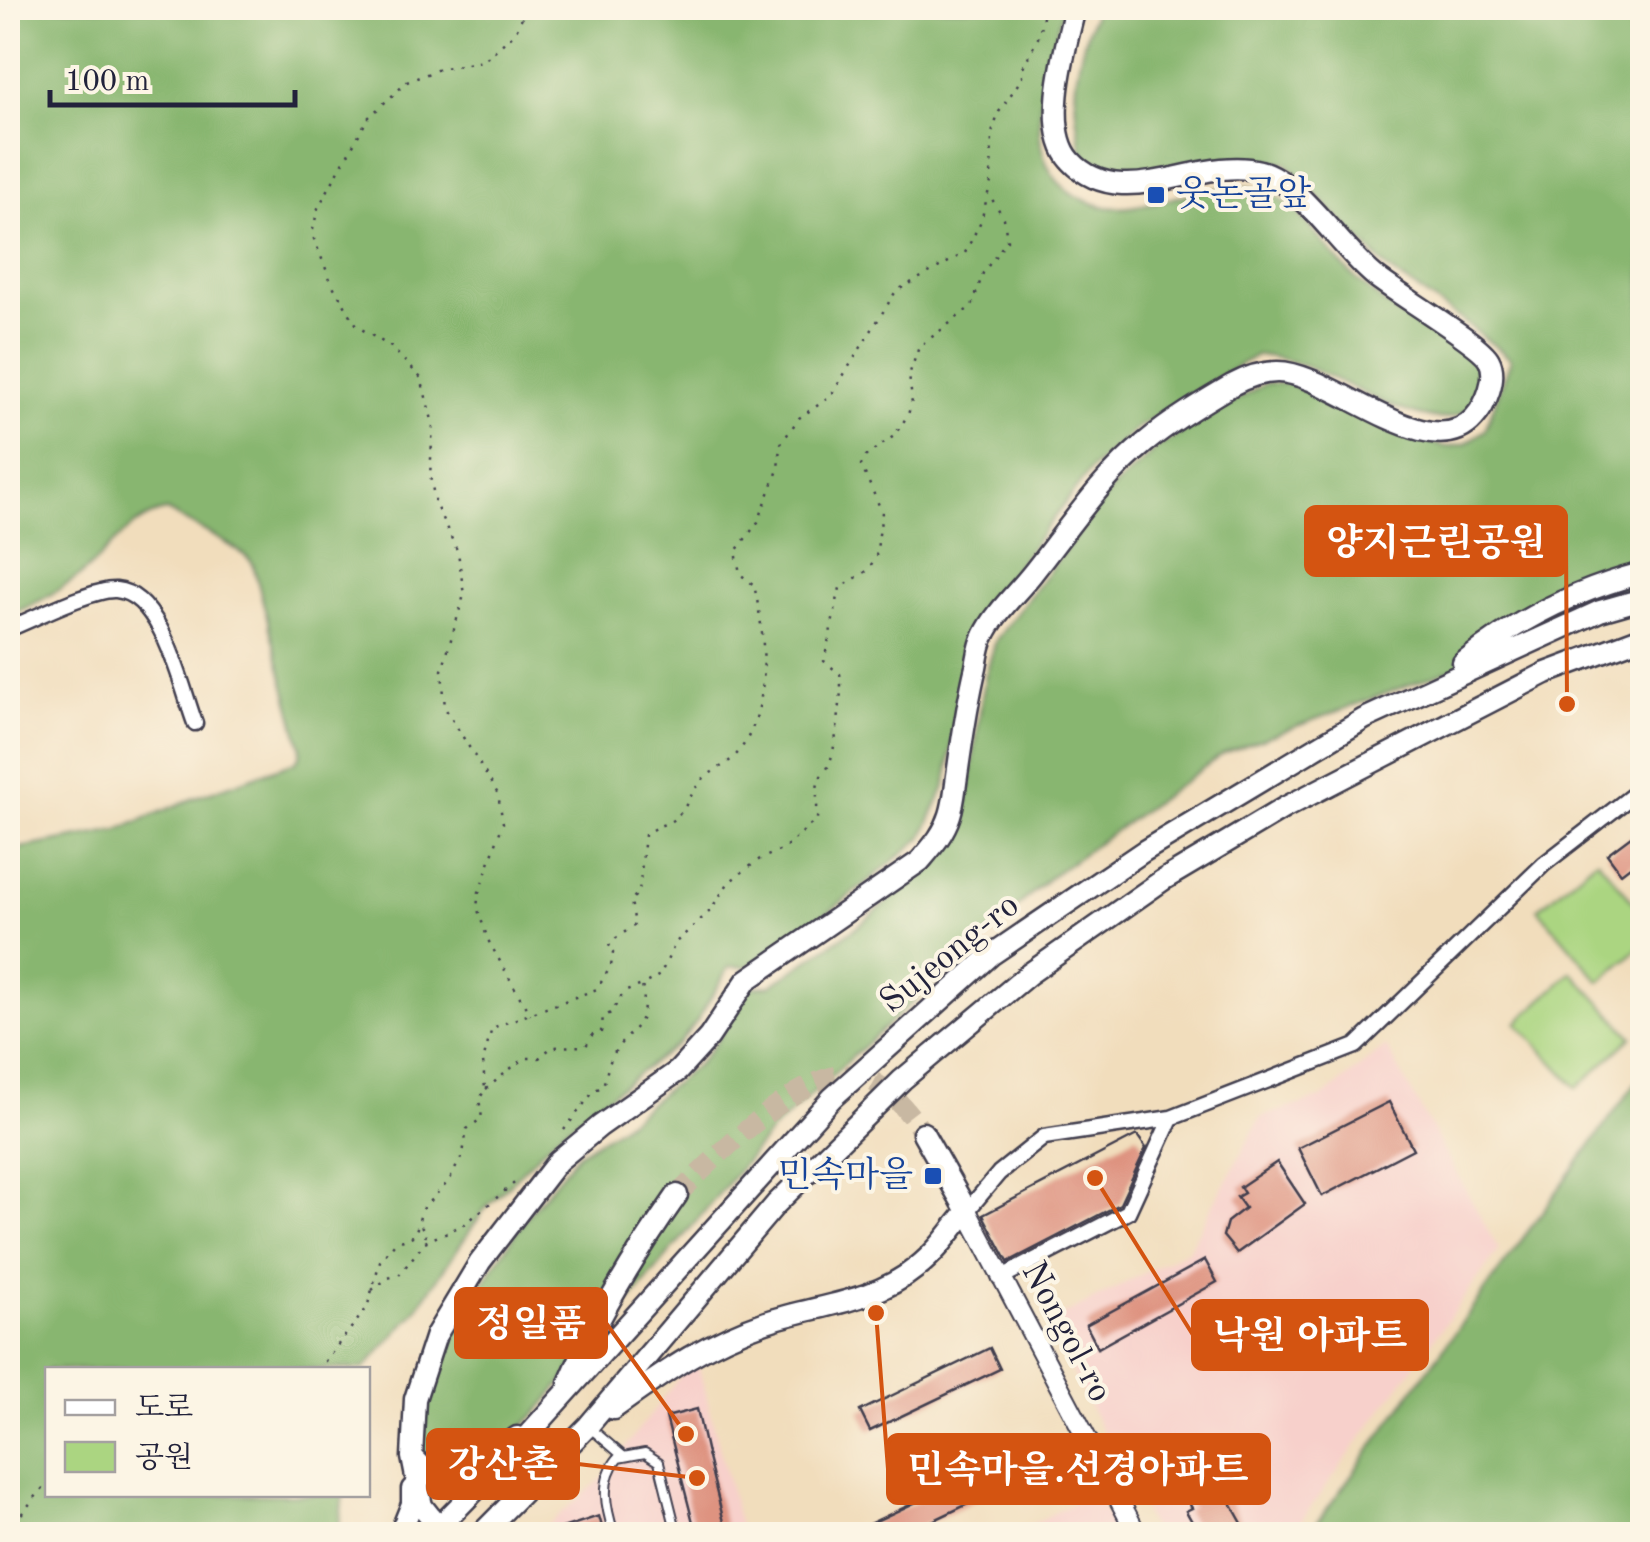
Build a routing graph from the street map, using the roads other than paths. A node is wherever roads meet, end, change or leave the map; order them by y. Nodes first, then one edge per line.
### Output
1 (1074, 8) edge
2 (1642, 573) edge
3 (1642, 599) edge
4 (8, 630) edge
5 (1642, 637) edge
6 (1438, 683) junction
7 (195, 723) dead end
8 (1642, 788) edge
9 (1171, 1118) junction
10 (923, 1134) tunnel mouth
11 (677, 1195) tunnel mouth
12 (967, 1211) junction
13 (1000, 1278) junction
14 (563, 1397) junction
15 (536, 1424) junction
16 (588, 1426) junction
17 (623, 1456) junction
18 (412, 1457) junction
19 (456, 1510) junction
20 (438, 1532) edge
21 (400, 1534) edge
22 (480, 1534) edge
23 (614, 1534) edge
24 (677, 1534) edge
25 (1136, 1534) edge

1 - 18 main road
2 - 6 main road
3 - 6 main road, Sujeong-ro
4 - 7 street
5 - 16 main road, Sujeong-ro
6 - 14 main road, Sujeong-ro
8 - 9 street
9 - 12 street
9 - 13 street
10 - 12 main road
11 - 14 main road
12 - 13 street, Nongol-ro
12 - 16 main road
13 - 25 street, Nongol-ro
14 - 15 main road, Sujeong-ro
15 - 18 main road
15 - 19 main road, Sujeong-ro
16 - 17 lane
16 - 22 main road, Sujeong-ro
17 - 23 lane
17 - 24 lane
18 - 20 main road
18 - 21 main road
19 - 20 main road, Sujeong-ro
19 - 22 main road

